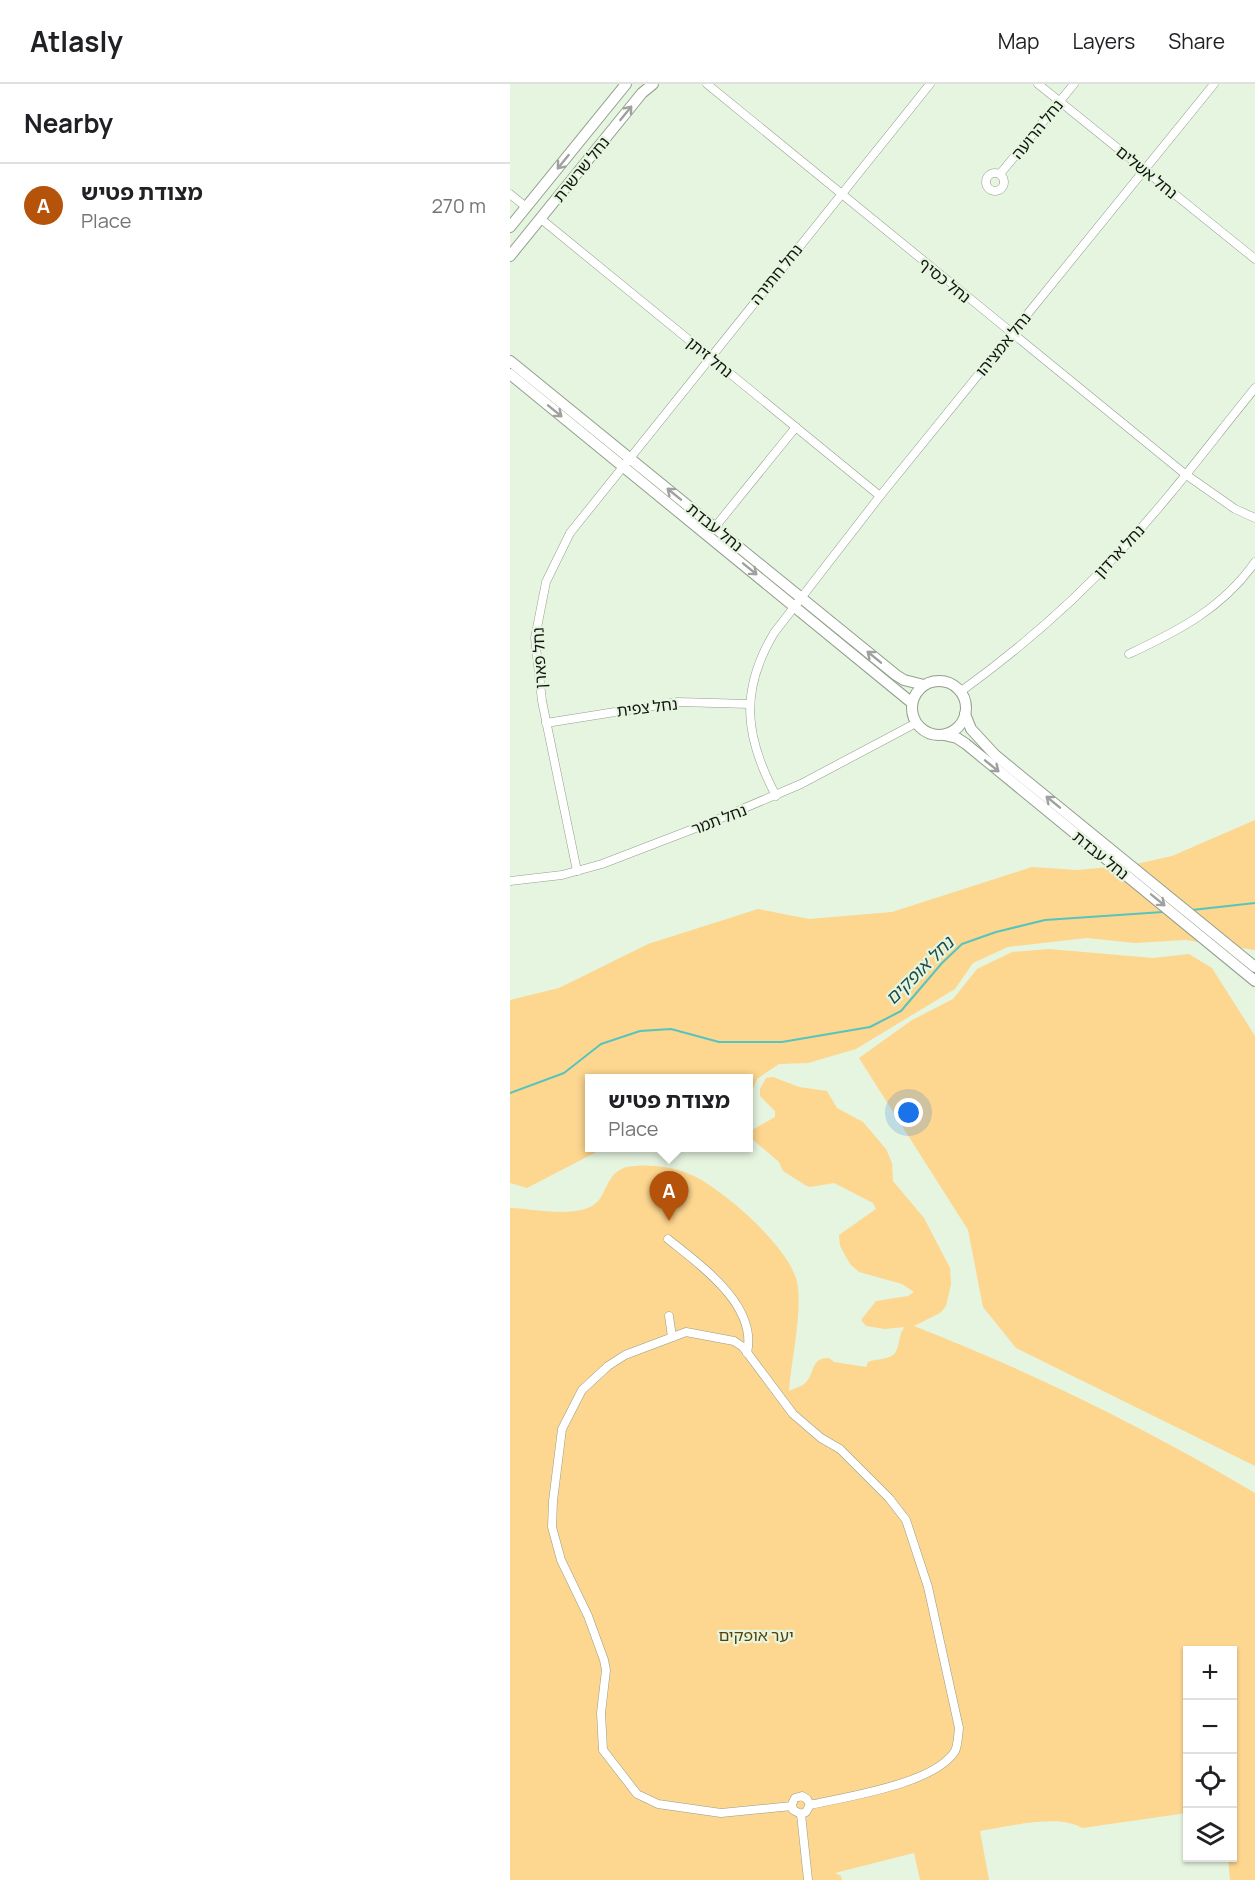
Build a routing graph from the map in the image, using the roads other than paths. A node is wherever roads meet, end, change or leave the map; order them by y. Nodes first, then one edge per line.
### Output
1 (626, 84) edge
2 (653, 84) edge
3 (707, 84) edge
4 (930, 84) edge
5 (1038, 84) edge
6 (1074, 84) edge
7 (1214, 84) edge
8 (1060, 101) junction
9 (1144, 170) junction
10 (1000, 174) dead end
11 (510, 194) edge
12 (840, 195) junction
13 (526, 207) junction
14 (541, 219) junction
15 (510, 227) edge
16 (510, 256) edge
17 (1255, 259) edge
18 (1011, 334) junction
19 (709, 356) junction
20 (510, 361) edge
21 (510, 374) edge
22 (1255, 388) edge
23 (796, 427) junction
24 (626, 462) junction
25 (1185, 474) junction
26 (880, 496) junction
27 (1255, 518) edge
28 (715, 527) junction
29 (1255, 562) edge
30 (798, 601) junction
31 (1129, 654) dead end
32 (924, 685) junction
33 (960, 692) junction
34 (912, 703) junction
35 (750, 704) junction
36 (965, 714) junction
37 (546, 723) junction
38 (916, 723) junction
39 (944, 735) junction
40 (776, 796) junction
41 (1113, 858) junction
42 (577, 871) junction
43 (510, 881) edge
44 (1255, 967) edge
45 (1255, 981) edge
46 (668, 1239) dead end
47 (669, 1316) dead end
48 (672, 1337) junction
49 (747, 1353) junction
50 (810, 1805) junction
51 (792, 1806) junction
52 (801, 1814) junction
53 (808, 1880) edge

1 -> 13 street, נחל שרשרת
14 -> 2 street, נחל שרשרת
3 - 12 street, נחל כסיף
4 - 12 street, נחל חתירה
5 - 8 street, נחל אשלים
6 - 8 street, נחל הרועה
7 - 9 street, נחל אמציהו
8 - 9 street, נחל אשלים
8 - 10 street, נחל הרועה
9 - 17 street, נחל אשלים
9 - 18 street, נחל אמציהו
11 - 13 street
12 - 18 street, נחל כסיף
12 - 19 street, נחל חתירה
13 - 15 street, נחל שרשרת
14 - 16 street, נחל שרשרת
14 - 19 street, נחל זיתן
18 - 25 street, נחל כסיף
18 - 26 street, נחל אמציהו
19 - 23 street, נחל זיתן
19 - 24 street, נחל חתירה
20 - 24 street, נחל עבדת
21 -> 24 street, נחל עבדת
22 - 25 street, נחל ארדון
23 - 26 street, נחל זיתן
23 - 28 street
28 -> 24 street, נחל עבדת
24 -> 30 street, נחל עבדת
24 - 37 street, נחל פארן
25 - 27 street, נחל כסיף
25 - 33 street, נחל ארדון
26 - 30 street, נחל אמציהו
28 - 30 street, נחל עבדת
29 - 31 street
32 -> 30 street, נחל עבדת
30 - 34 street, נחל עבדת
30 - 35 street, נחל אמציהו
32 - 33 street
32 - 34 street
33 - 36 street
34 - 38 street
35 - 37 street, נחל צפית
35 - 40 street, נחל אמציהו
36 - 39 street
41 -> 36 street, נחל עבדת
37 - 42 street, נחל פארן
38 - 39 street
38 - 40 street, נחל תמר
39 -> 41 street, נחל עבדת
40 - 42 street, נחל תמר
41 - 44 street, נחל עבדת
41 -> 45 street, נחל עבדת
42 - 43 street, נחל תמר
46 - 49 street
47 - 48 street
48 - 49 street
48 - 51 street
49 - 50 street
50 - 51 street
50 - 52 street
51 - 52 street
52 - 53 street

